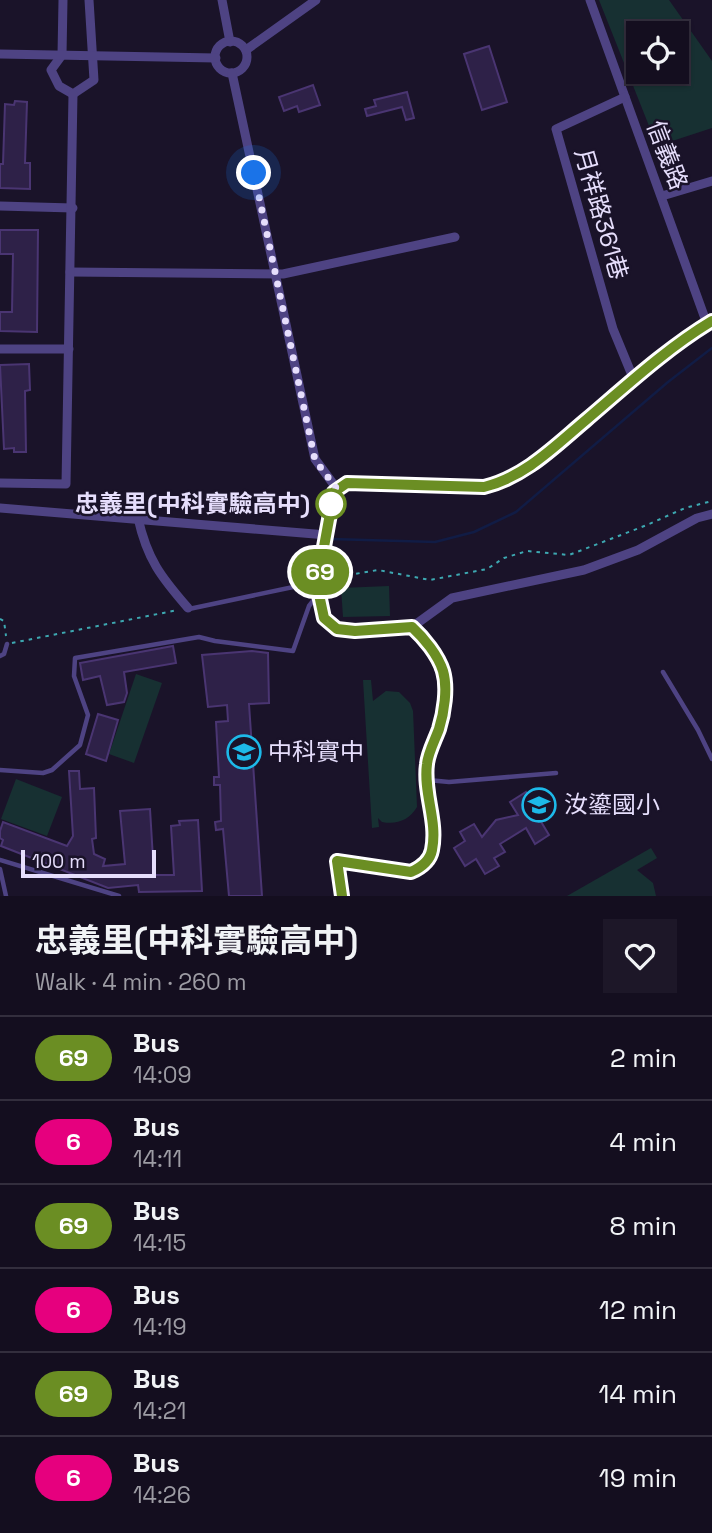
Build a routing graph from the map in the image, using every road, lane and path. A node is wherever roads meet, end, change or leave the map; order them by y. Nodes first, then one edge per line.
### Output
1 (64, 0) edge
2 (89, 0) edge
3 (222, 0) edge
4 (316, 0) edge
5 (590, 0) edge
6 (230, 42) junction
7 (246, 50) junction
8 (0, 54) edge
9 (62, 55) junction
10 (93, 56) junction
11 (216, 58) junction
12 (232, 73) junction
13 (73, 94) junction
14 (625, 97) junction
15 (712, 181) edge
16 (662, 196) junction
17 (0, 206) edge
18 (73, 208) junction
19 (455, 237) dead end
20 (70, 272) junction
21 (276, 274) junction
22 (709, 322) edge
23 (0, 349) edge
24 (69, 349) junction
25 (634, 380) junction
26 (0, 483) edge
27 (337, 489) junction
28 (712, 501) edge
29 (0, 508) edge
30 (712, 514) edge
31 (139, 521) junction
32 (635, 529) dead end
33 (326, 538) junction
34 (318, 588) junction
35 (188, 608) joint
36 (0, 619) edge
37 (412, 627) junction
38 (7, 644) joint
39 (0, 656) edge
40 (663, 672) dead end
41 (712, 759) edge
42 (0, 770) edge
43 (556, 773) dead end
44 (427, 780) junction
45 (0, 860) edge
46 (0, 869) edge
47 (6, 896) edge
48 (119, 896) edge
49 (342, 896) edge

1 - 9 street
2 - 10 street
3 - 6 street
4 - 7 street
5 - 14 street, 信義路
6 - 7 street
6 - 11 street
7 - 12 street
8 - 9 street
9 - 10 street
9 - 13 street
10 - 11 street
10 - 13 street
11 - 12 street
12 - 21 street
13 - 18 street
14 - 16 street, 信義路
14 - 25 street, 月祥路361巷
15 - 16 street
16 - 22 street, 信義路
17 - 18 street
18 - 20 street
19 - 21 street
20 - 21 street
20 - 24 street
21 - 27 street
22 - 25 street
23 - 24 street
24 - 26 street
25 - 27 street
27 - 33 street
28 - 32 path
29 - 31 street
30 - 37 street
31 - 33 street
31 - 35 street
33 - 34 street
34 - 35 lane
34 - 37 street
34 - 42 lane
36 - 38 path
37 - 44 street
38 - 39 lane
40 - 41 lane
43 - 44 lane
44 - 49 street
45 - 48 lane
46 - 47 lane

